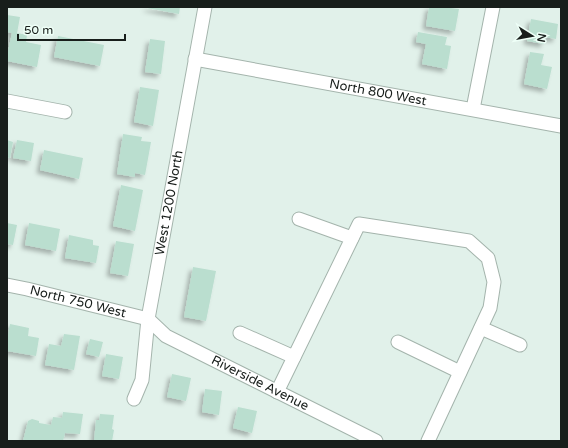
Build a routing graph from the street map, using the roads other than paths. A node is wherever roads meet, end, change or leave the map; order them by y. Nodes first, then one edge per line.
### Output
1 (204, 7) edge
2 (493, 7) edge
3 (195, 59) junction
4 (7, 101) edge
5 (473, 109) junction
6 (65, 112) dead end
7 (561, 126) edge
8 (298, 219) dead end
9 (352, 238) junction
10 (7, 285) edge
11 (148, 319) junction
12 (481, 328) junction
13 (240, 333) dead end
14 (398, 342) dead end
15 (520, 345) dead end
16 (294, 358) junction
17 (460, 372) junction
18 (277, 392) junction
19 (134, 399) dead end
20 (376, 441) edge
21 (428, 441) edge

1 - 3 street, West 1200 North
2 - 5 street
3 - 5 street, North 800 West
3 - 11 street, West 1200 North
4 - 6 street
5 - 7 street, North 800 West
8 - 9 street
9 - 12 street
9 - 16 street
10 - 11 street, North 750 West
11 - 18 street, Riverside Avenue
11 - 19 street, West 1200 North
12 - 15 street
12 - 17 street
13 - 16 street
14 - 17 street
16 - 18 street
17 - 21 street
18 - 20 street, Riverside Avenue

